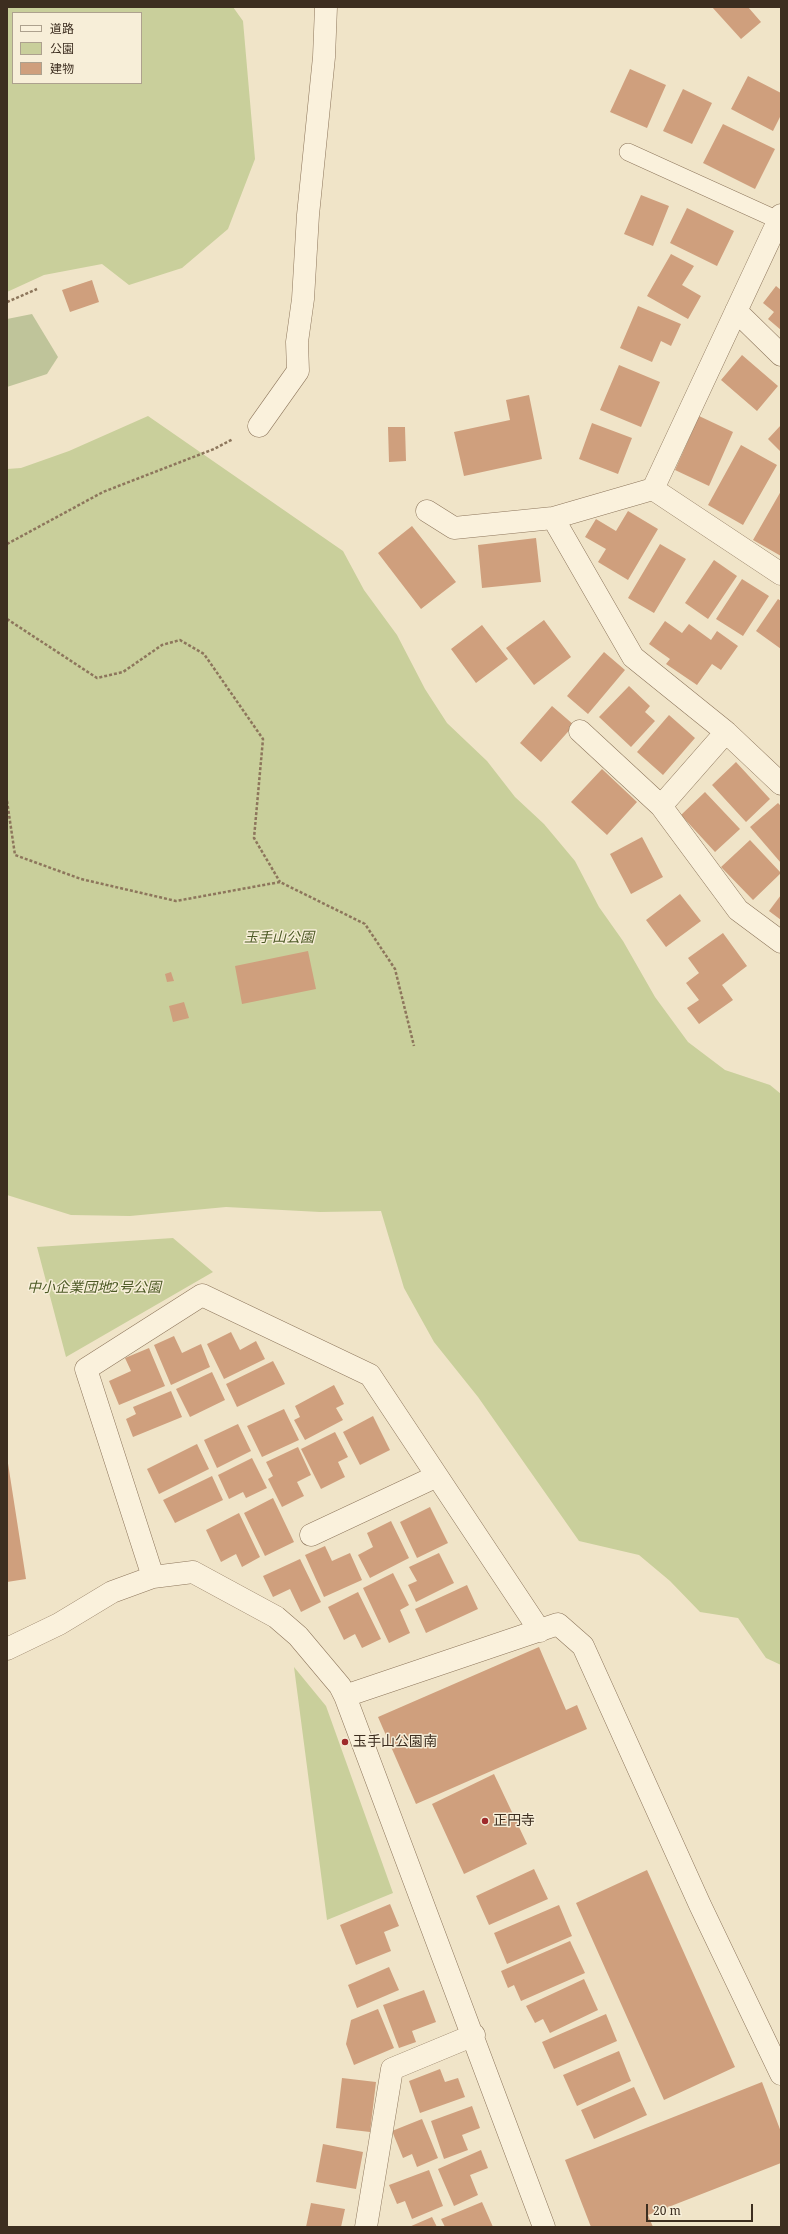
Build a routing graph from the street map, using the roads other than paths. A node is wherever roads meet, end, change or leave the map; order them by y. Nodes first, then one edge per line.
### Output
1 (326, 7) edge
2 (628, 152) dead end
3 (780, 217) edge
4 (736, 311) junction
5 (781, 355) edge
6 (260, 426) road end
7 (653, 489) junction
8 (427, 511) dead end
9 (553, 518) junction
10 (781, 574) edge
11 (580, 731) dead end
12 (726, 732) junction
13 (781, 784) edge
14 (661, 806) junction
15 (781, 942) edge
16 (437, 1476) junction
17 (311, 1534) dead end
18 (153, 1577) junction
19 (540, 1631) junction
20 (7, 1649) edge
21 (346, 1696) junction
22 (474, 2035) junction
23 (781, 2074) edge
24 (366, 2227) edge
25 (544, 2227) edge

1 - 6 street
2 - 3 lane
3 - 4 street
4 - 5 street
4 - 7 street
7 - 9 street
7 - 10 street
8 - 9 street
9 - 12 street
11 - 14 street
12 - 13 street
12 - 14 street
14 - 15 street
16 - 17 street
16 - 18 street
16 - 19 street
18 - 20 street
18 - 21 street
19 - 21 street
19 - 23 street
21 - 22 street
22 - 24 street
22 - 25 street

